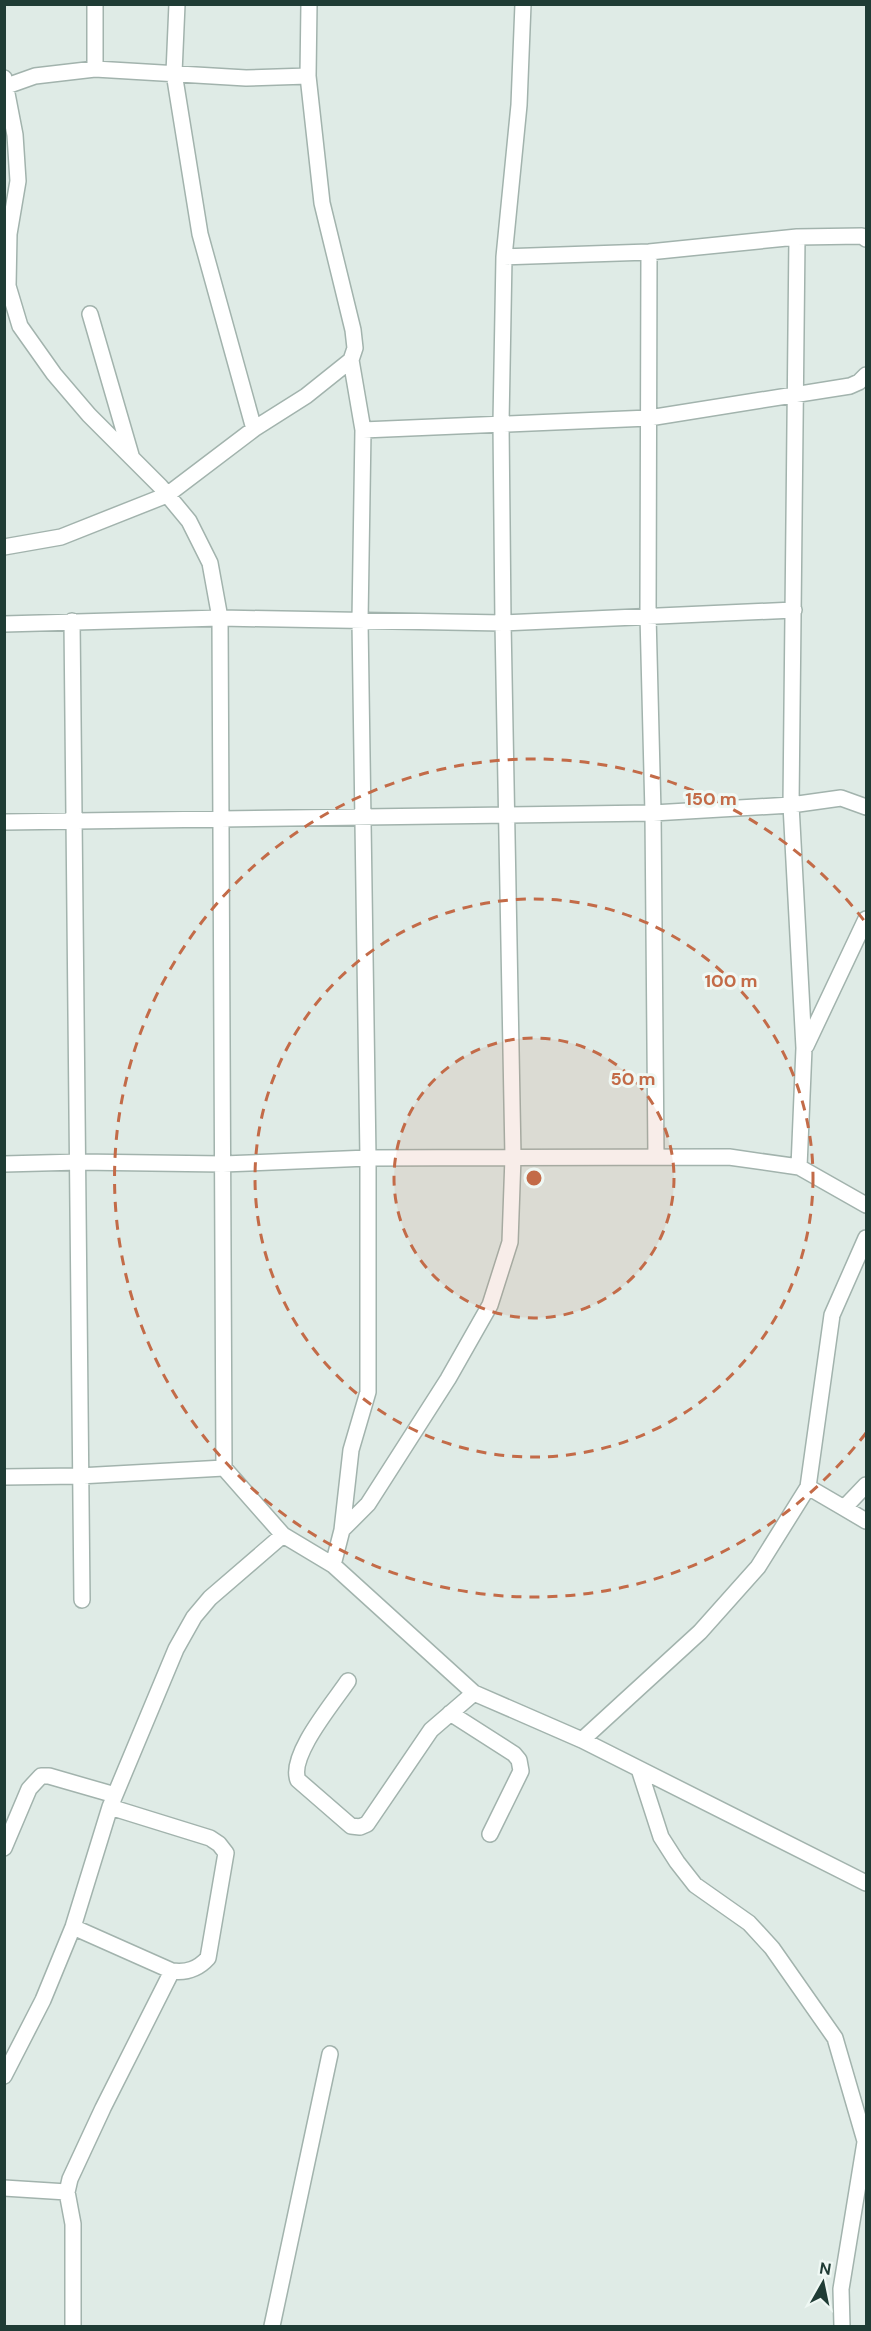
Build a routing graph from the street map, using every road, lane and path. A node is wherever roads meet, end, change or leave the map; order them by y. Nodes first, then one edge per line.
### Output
1 (95, 4) edge
2 (177, 4) edge
3 (309, 4) edge
4 (523, 4) edge
5 (95, 69) junction
6 (174, 73) junction
7 (308, 76) junction
8 (6, 83) edge
9 (797, 237) junction
10 (867, 239) edge
11 (649, 252) junction
12 (504, 257) junction
13 (90, 314) dead end
14 (351, 360) junction
15 (867, 375) edge
16 (795, 396) junction
17 (649, 418) junction
18 (501, 423) junction
19 (254, 429) junction
20 (363, 430) junction
21 (132, 459) junction
22 (167, 495) junction
23 (4, 547) edge
24 (794, 610) junction
25 (648, 615) junction
26 (220, 618) junction
27 (72, 621) junction
28 (360, 621) junction
29 (503, 623) junction
30 (4, 624) edge
31 (791, 805) junction
32 (867, 807) edge
33 (653, 813) junction
34 (507, 817) junction
35 (362, 818) junction
36 (221, 820) junction
37 (74, 821) junction
38 (4, 822) edge
39 (867, 920) edge
40 (804, 1048) junction
41 (513, 1157) junction
42 (656, 1157) junction
43 (368, 1158) junction
44 (79, 1162) junction
45 (4, 1164) edge
46 (223, 1164) junction
47 (799, 1167) junction
48 (867, 1205) edge
49 (867, 1238) edge
50 (224, 1468) junction
51 (4, 1476) edge
52 (79, 1476) junction
53 (867, 1485) edge
54 (808, 1487) junction
55 (844, 1508) junction
56 (867, 1521) edge
57 (342, 1530) junction
58 (283, 1535) junction
59 (333, 1565) junction
60 (82, 1600) dead end
61 (348, 1681) dead end
62 (474, 1693) junction
63 (450, 1713) junction
64 (582, 1740) junction
65 (639, 1769) junction
66 (113, 1801) junction
67 (490, 1834) dead end
68 (4, 1848) edge
69 (867, 1884) edge
70 (73, 1927) junction
71 (172, 1971) junction
72 (330, 2054) dead end
73 (4, 2076) edge
74 (866, 2139) edge
75 (4, 2188) edge
76 (67, 2192) junction
77 (73, 2326) edge
78 (272, 2326) edge
79 (842, 2326) edge

1 - 5 street
2 - 6 street
3 - 7 street
4 - 12 street
5 - 6 street
5 - 8 street
6 - 7 street
6 - 19 street
7 - 14 street
8 - 21 street
9 - 10 street
9 - 11 street
9 - 16 street
11 - 12 street
11 - 17 street
12 - 18 street
13 - 21 street
14 - 19 street
14 - 20 street
15 - 16 street
16 - 17 street
16 - 24 street
17 - 18 street
17 - 25 street
18 - 20 street
18 - 29 street
19 - 22 street
20 - 28 street
21 - 22 street
22 - 23 street
22 - 26 street
24 - 25 street
24 - 31 street
25 - 29 street
25 - 33 street
26 - 27 street
26 - 28 street
26 - 36 street
27 - 30 street
27 - 37 street
28 - 29 street
28 - 35 street
29 - 34 street
31 - 32 street
31 - 33 street
31 - 40 street
33 - 34 street
33 - 42 street
34 - 35 street
34 - 41 street
35 - 36 street
35 - 43 street
36 - 37 street
36 - 46 street
37 - 38 street
37 - 44 street
39 - 40 street
40 - 47 street
41 - 42 street
41 - 43 street
41 - 57 street
42 - 47 street
43 - 46 street
43 - 57 street
44 - 45 street
44 - 46 street
44 - 52 street
46 - 50 street
47 - 48 street
49 - 54 street
50 - 52 street
50 - 58 street
51 - 52 street
52 - 60 street
53 - 55 street
54 - 55 street
54 - 64 street
55 - 56 street
57 - 59 street
58 - 59 street
58 - 66 street
59 - 62 street
61 - 63 street
62 - 63 street
62 - 64 street
63 - 67 street
64 - 65 street
65 - 69 street
65 - 74 street
66 - 68 street
66 - 70 street
66 - 71 street
70 - 71 street
70 - 73 street
71 - 76 street
72 - 78 street
74 - 79 street
75 - 76 street
76 - 77 street

